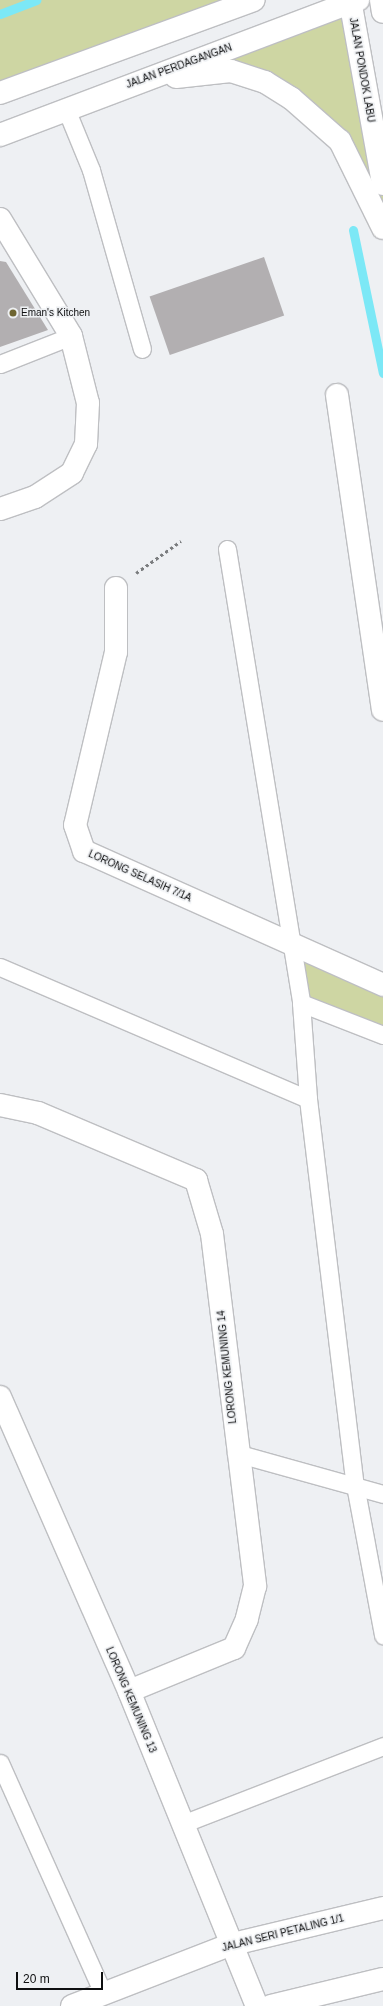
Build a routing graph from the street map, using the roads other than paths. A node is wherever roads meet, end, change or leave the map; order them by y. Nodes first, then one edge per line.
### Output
1 (222, 0) edge
2 (254, 0) edge
3 (381, 0) edge
4 (353, 1) edge
5 (383, 12) edge
6 (192, 24) junction
7 (122, 88) junction
8 (0, 93) edge
9 (66, 109) junction
10 (0, 135) edge
11 (383, 184) edge
12 (0, 221) edge
13 (383, 228) edge
14 (71, 336) junction
15 (142, 349) dead end
16 (0, 364) edge
17 (337, 395) dead end
18 (0, 509) edge
19 (227, 550) dead end
20 (116, 588) road end
21 (383, 710) edge
22 (291, 944) junction
23 (0, 967) edge
24 (383, 985) edge
25 (300, 1003) junction
26 (383, 1035) edge
27 (308, 1099) junction
28 (0, 1104) edge
29 (0, 1397) edge
30 (236, 1453) junction
31 (355, 1485) junction
32 (383, 1494) edge
33 (383, 1635) edge
34 (129, 1691) junction
35 (383, 1746) edge
36 (0, 1763) edge
37 (182, 1824) junction
38 (383, 1908) edge
39 (229, 1945) junction
40 (383, 1979) edge
41 (103, 1993) junction
42 (72, 2006) edge
43 (257, 2006) edge
44 (271, 2006) edge

1 - 6 street
2 - 6 street
3 - 5 street
4 - 7 street, JALAN PERDAGANGAN
4 - 11 street, JALAN PONDOK LABU
6 - 8 street
7 - 9 street, JALAN PERDAGANGAN
7 - 13 street
9 - 10 street, JALAN PERDAGANGAN
9 - 15 lane
12 - 14 street
14 - 16 lane
14 - 18 street
17 - 21 street
19 - 22 lane
20 - 22 street, LORONG SELASIH 7/1A
22 - 24 street, LORONG SELASIH 7/1A
22 - 25 lane
23 - 27 lane
25 - 26 lane
25 - 27 lane
27 - 31 lane
28 - 30 street, LORONG KEMUNING 14
29 - 34 street, LORONG KEMUNING 13
30 - 31 lane
30 - 34 street, LORONG KEMUNING 14
31 - 32 lane
31 - 33 lane
34 - 37 street, LORONG KEMUNING 13
35 - 37 lane
36 - 41 lane
37 - 39 street, LORONG KEMUNING 13
38 - 39 street, JALAN SERI PETALING 1/1
39 - 41 street, JALAN SERI PETALING 1/1
39 - 43 street, LORONG KEMUNING 13
40 - 44 street
41 - 42 street, JALAN SERI PETALING 1/1

